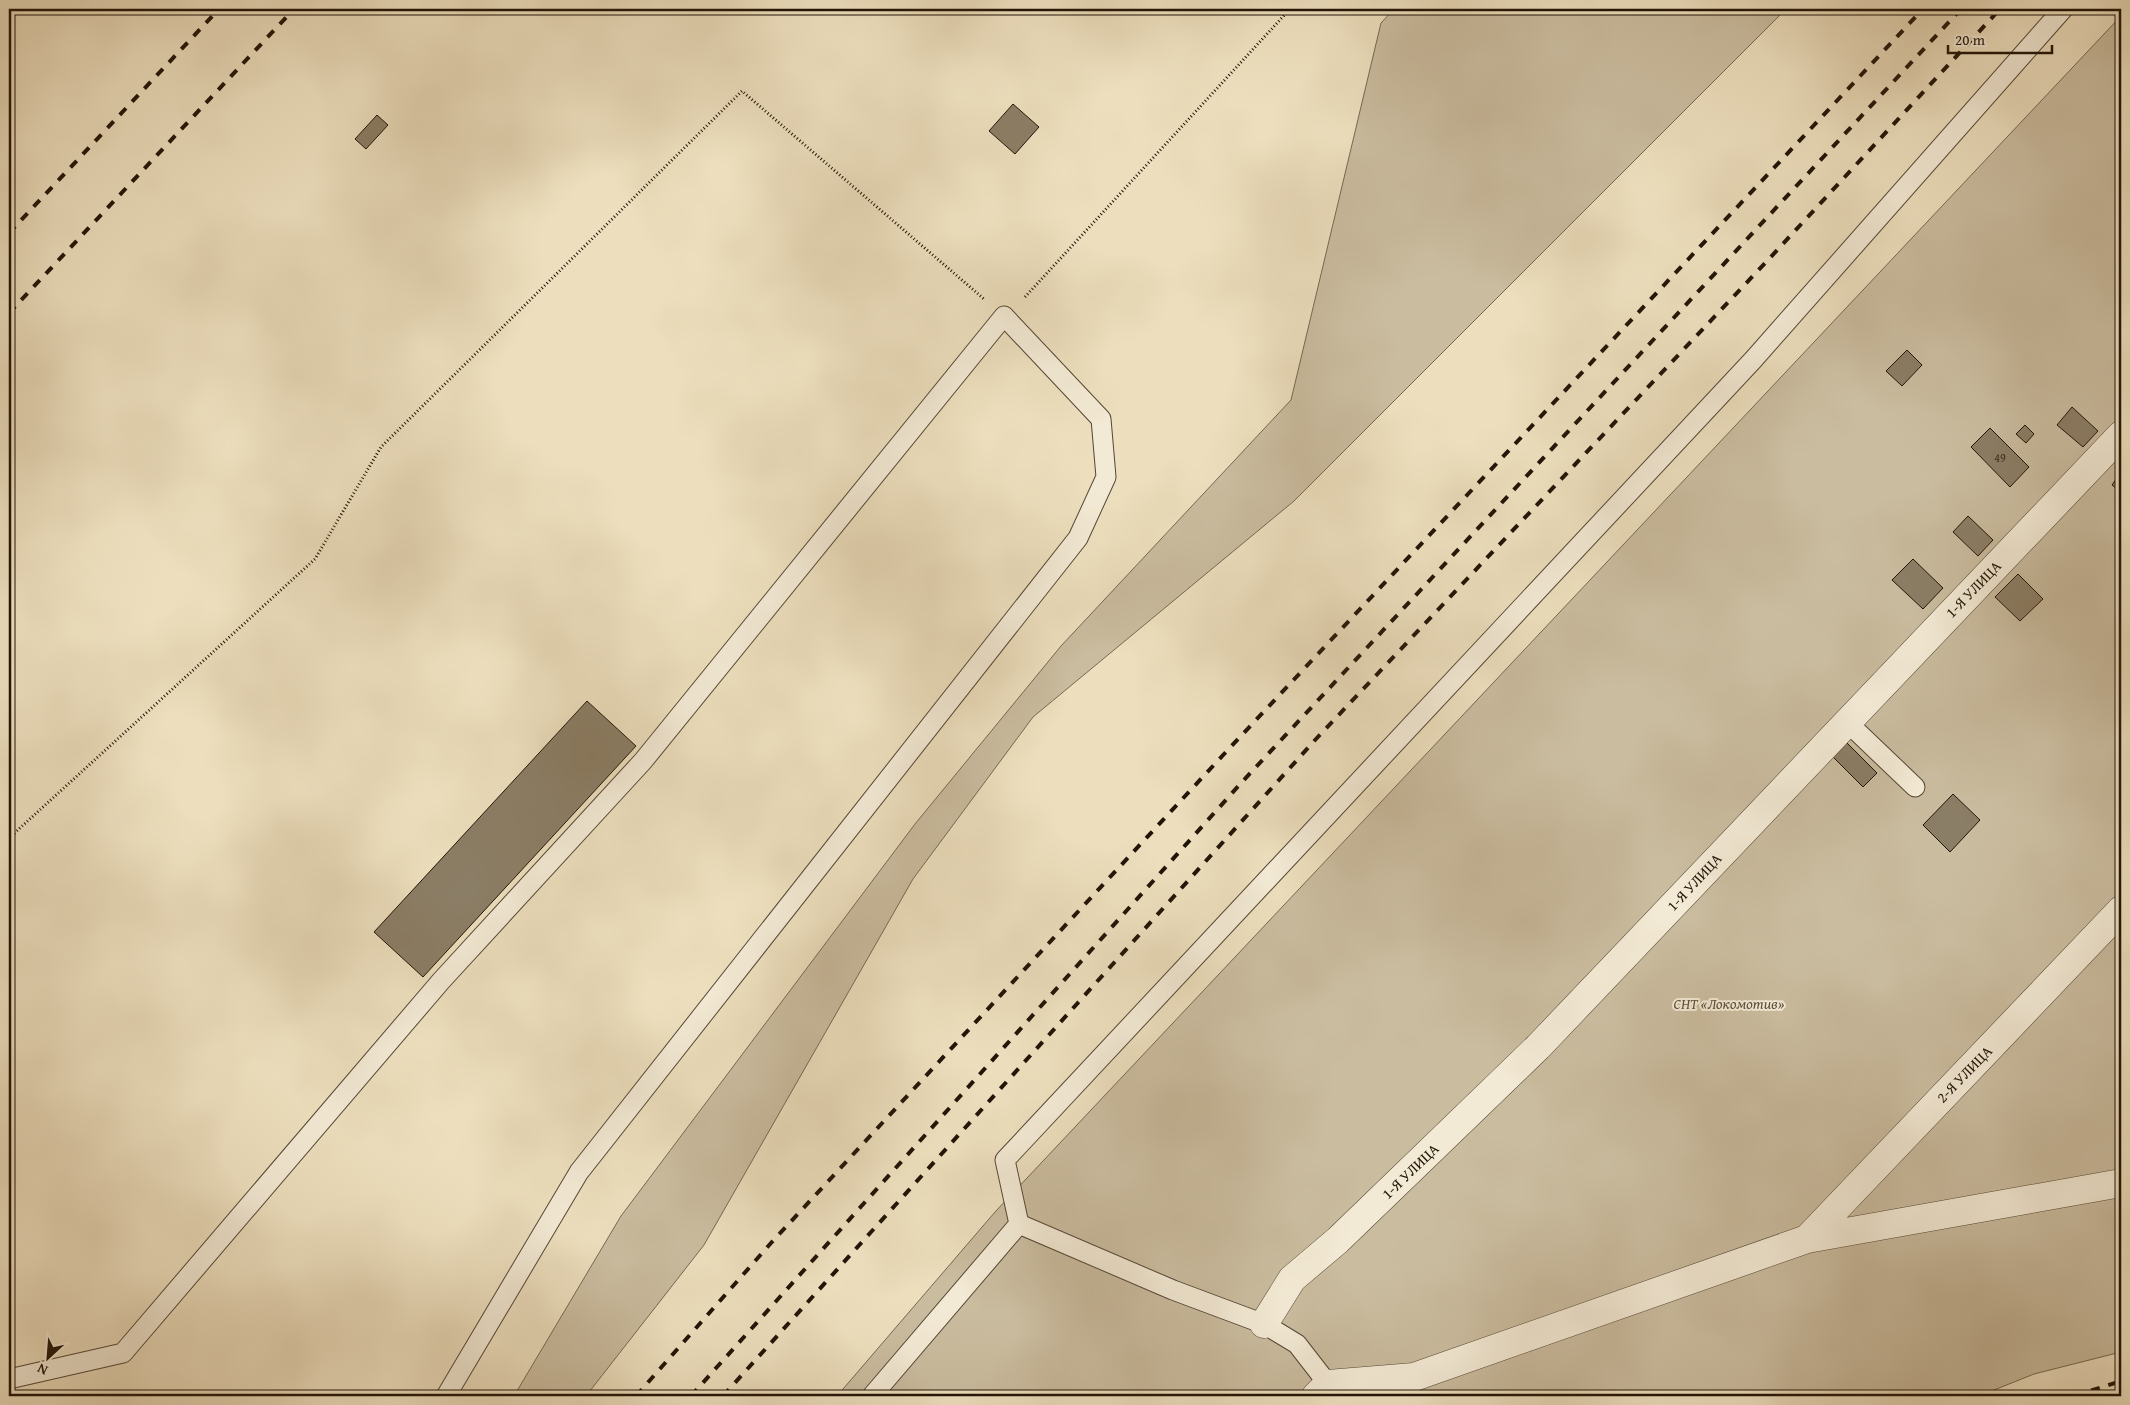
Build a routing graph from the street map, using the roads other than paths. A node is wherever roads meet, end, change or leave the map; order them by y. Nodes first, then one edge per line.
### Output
1 (2063, 9) edge
2 (2121, 435) edge
3 (1846, 721) junction
4 (1915, 787) dead end
5 (2121, 910) edge
6 (2121, 1183) edge
7 (1019, 1224) junction
8 (1807, 1239) junction
9 (1264, 1324) junction
10 (9, 1379) edge
11 (1322, 1390) edge
12 (446, 1396) edge
13 (872, 1396) edge

1 - 7 lane
2 - 3 street, 1-Я УЛИЦА
3 - 4 lane
3 - 9 street, 1-Я УЛИЦА
5 - 8 street, 2-Я УЛИЦА
6 - 8 street
7 - 9 lane
7 - 13 lane
8 - 11 street
9 - 11 lane
10 - 12 lane

